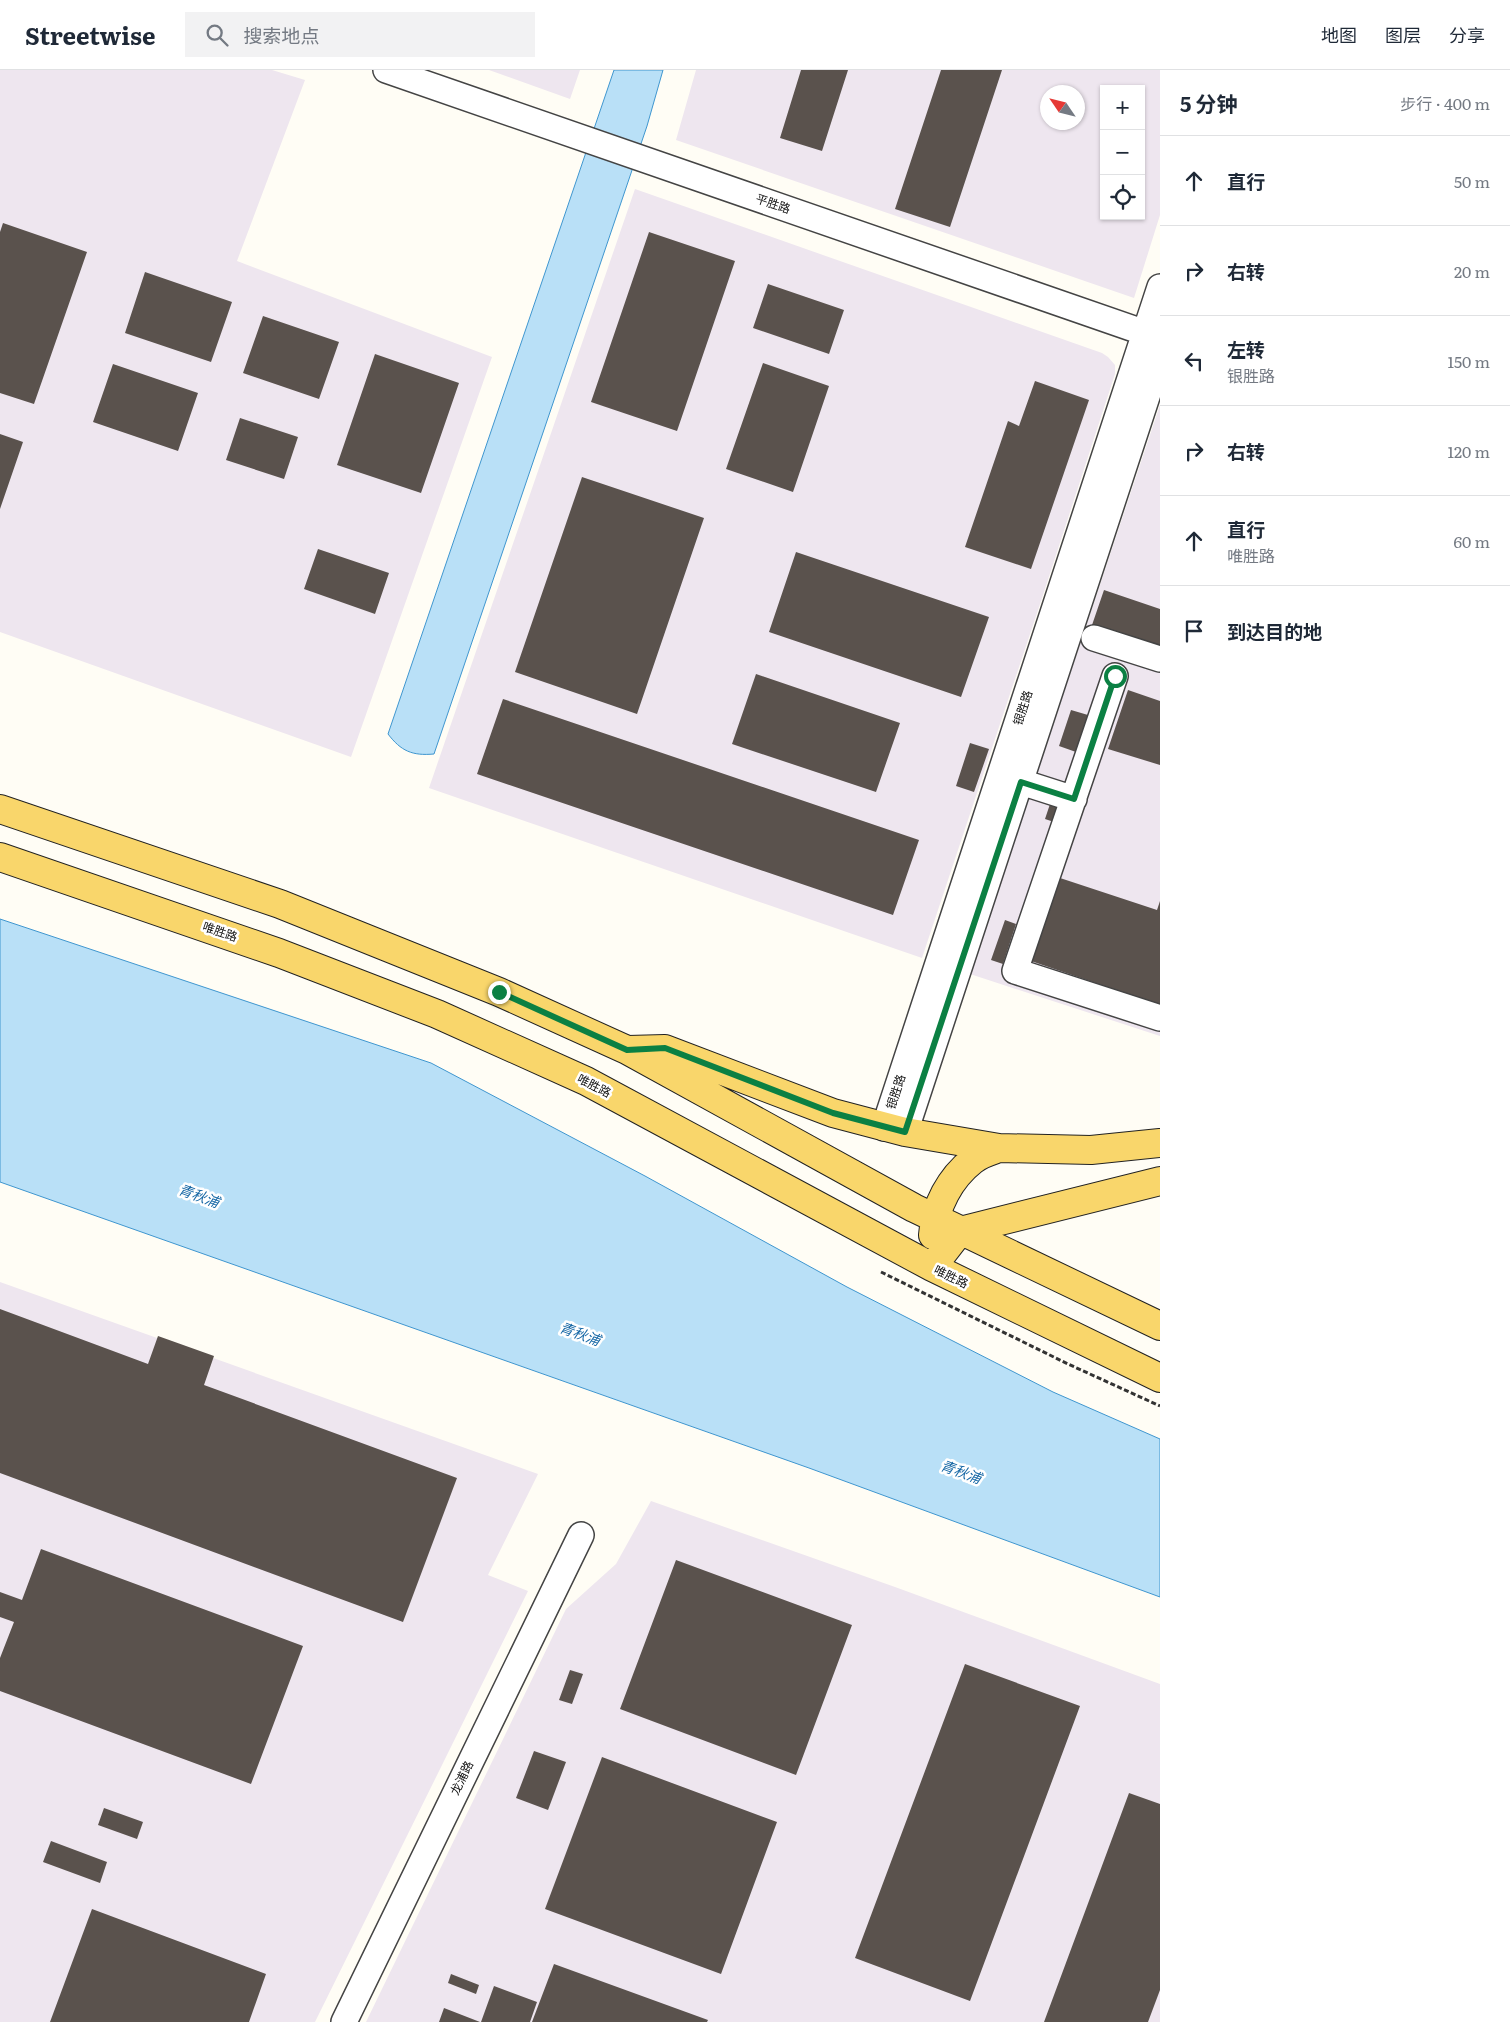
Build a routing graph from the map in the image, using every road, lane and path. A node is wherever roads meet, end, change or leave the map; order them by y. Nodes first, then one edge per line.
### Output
1 (386, 70) edge
2 (1160, 287) edge
3 (1153, 335) edge
4 (1160, 357) edge
5 (1094, 638) dead end
6 (1160, 659) edge
7 (1115, 676) dead end
8 (1021, 782) junction
9 (1074, 799) junction
10 (0, 809) edge
11 (0, 858) edge
12 (1160, 1018) edge
13 (627, 1050) junction
14 (894, 1130) junction
15 (1160, 1143) edge
16 (999, 1148) junction
17 (1160, 1181) edge
18 (934, 1218) junction
19 (960, 1230) junction
20 (932, 1267) junction
21 (881, 1272) dead end
22 (1160, 1326) edge
23 (1160, 1378) edge
24 (1160, 1406) edge
25 (581, 1535) dead end
26 (344, 2022) edge

1 - 3 street, 平胜路
2 - 3 street, 银胜路
3 - 14 street, 银胜路
4 - 8 street, 银胜路
5 - 6 street
7 - 9 street
8 - 9 street
8 - 14 street, 银胜路
9 - 12 street
10 - 13 main road
11 - 20 main road, 唯胜路
13 - 14 main road
13 - 18 main road
14 - 16 main road
15 - 16 main road
16 - 18 main road
17 - 19 main road
18 - 19 main road
18 - 20 main road
19 - 20 main road
19 - 22 main road
20 - 23 main road, 唯胜路
21 - 24 path
25 - 26 street, 龙浦路

